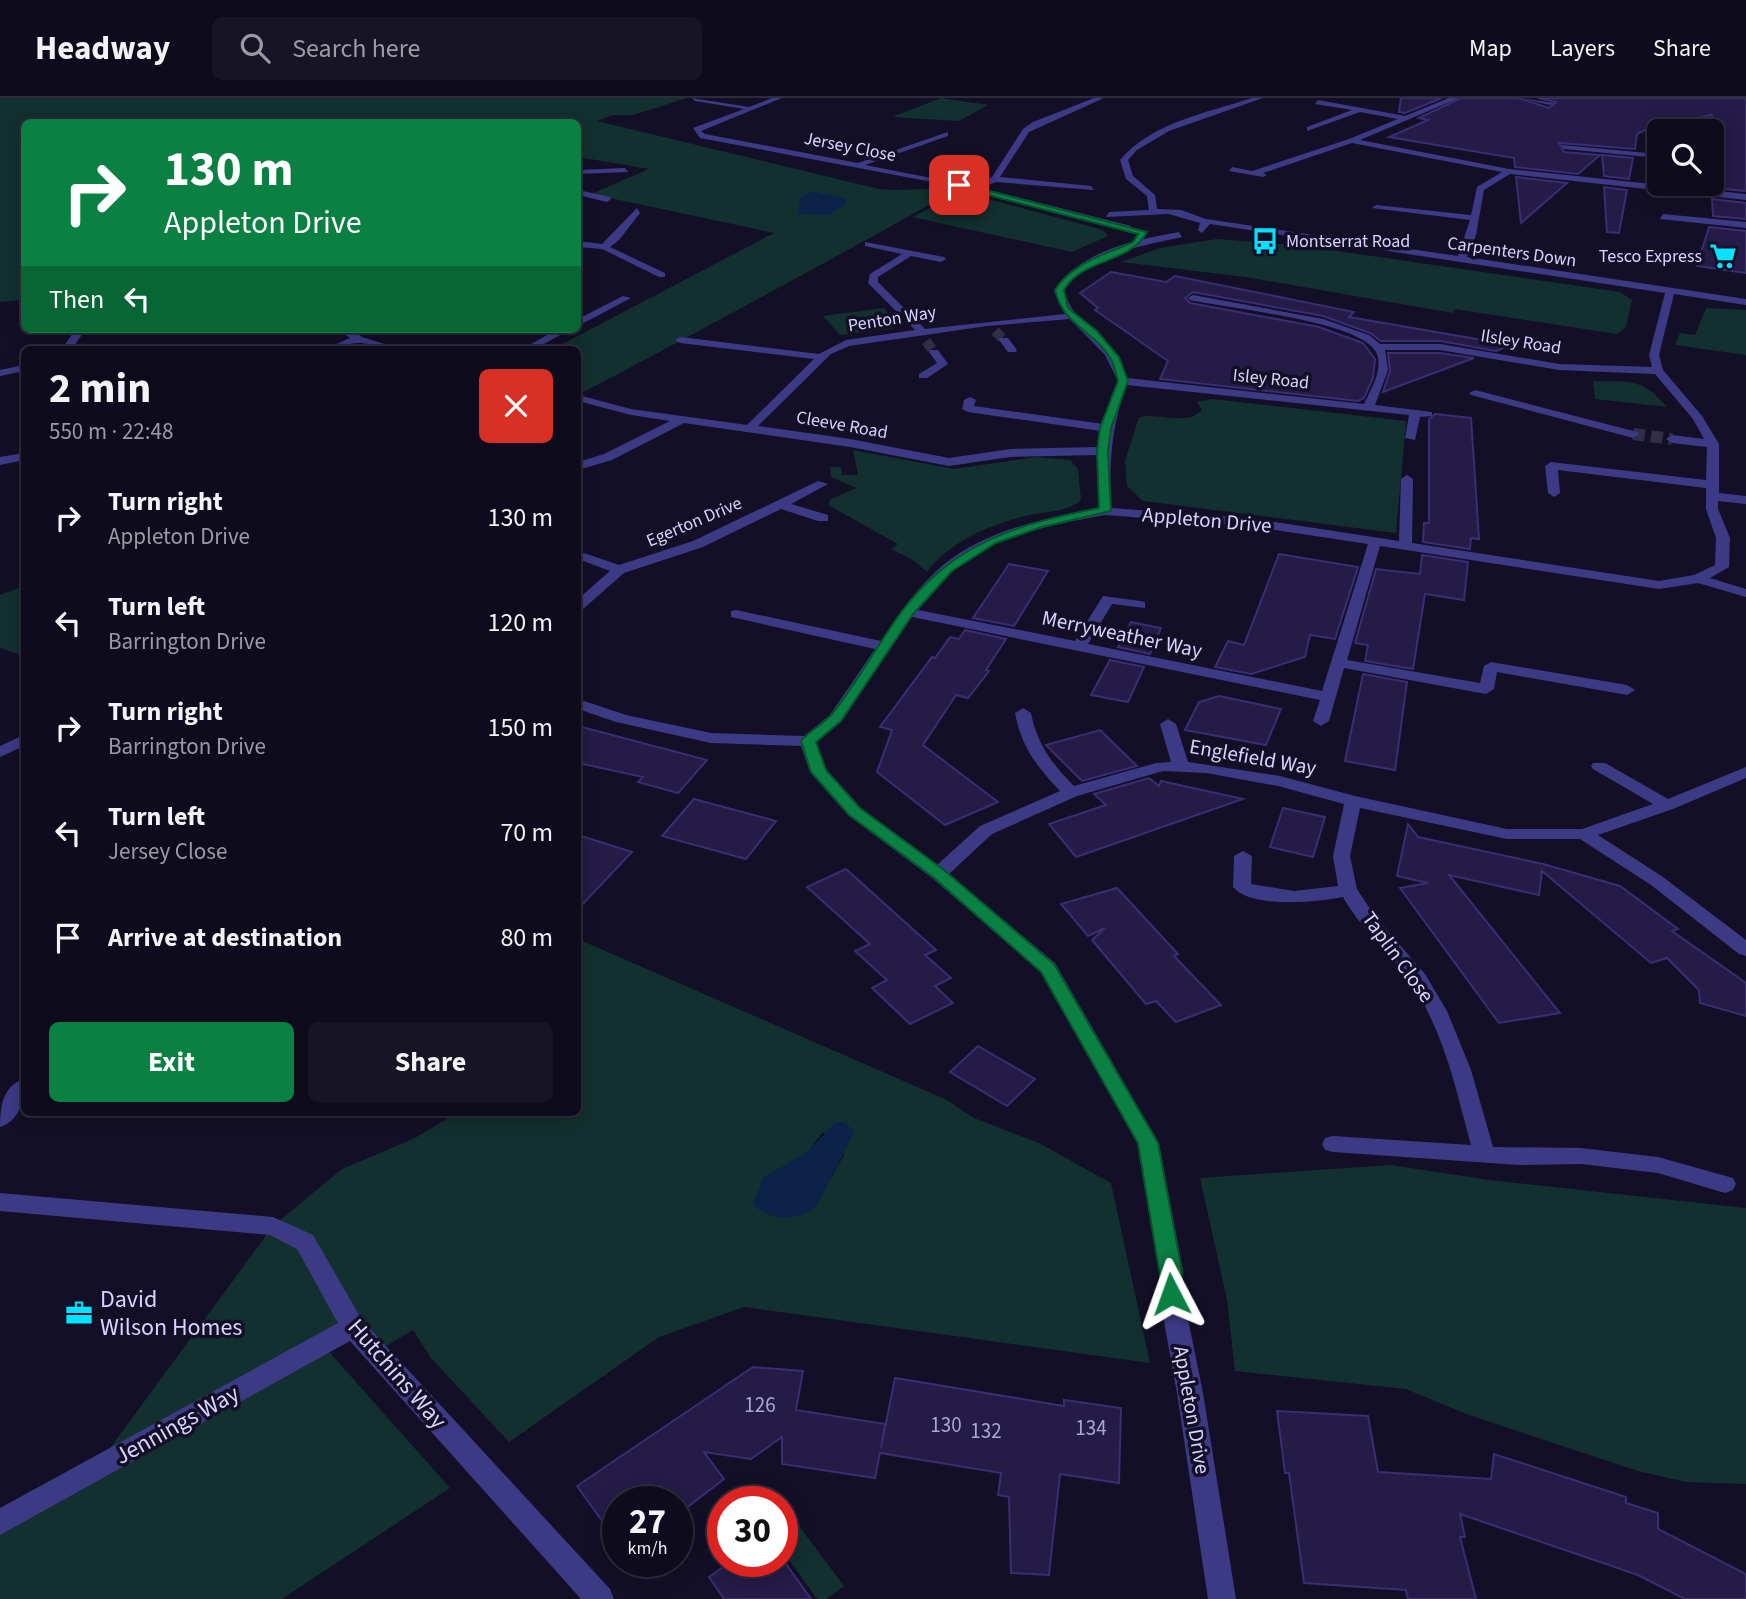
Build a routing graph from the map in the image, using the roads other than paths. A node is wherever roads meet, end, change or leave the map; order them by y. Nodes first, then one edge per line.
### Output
1 (778, 98) edge
2 (1100, 98) edge
3 (1259, 98) edge
4 (1455, 98) edge
5 (1524, 98) edge
6 (1691, 98) edge
7 (695, 99) edge
8 (1702, 100) dead end
9 (1318, 102) dead end
10 (1550, 103) dead end
11 (748, 108) junction
12 (1360, 110) junction
13 (1405, 118) junction
14 (1310, 129) dead end
15 (945, 134) dead end
16 (1352, 141) junction
17 (1564, 147) dead end
18 (1647, 155) edge
19 (584, 160) dead end
20 (859, 164) junction
21 (581, 165) edge
22 (1232, 169) dead end
23 (581, 170) edge
24 (625, 170) dead end
25 (1509, 171) junction
26 (1253, 173) junction
27 (1275, 177) dead end
28 (995, 180) junction
29 (1647, 184) edge
30 (973, 188) junction
31 (1091, 188) dead end
32 (581, 193) edge
33 (1724, 194) edge
34 (1746, 197) edge
35 (1151, 198) junction
36 (607, 199) dead end
37 (1377, 208) dead end
38 (637, 211) dead end
39 (1153, 211) junction
40 (1183, 213) junction
41 (1085, 215) junction
42 (1131, 215) junction
43 (1473, 218) junction
44 (1663, 218) dead end
45 (1746, 225) edge
46 (1203, 226) junction
47 (1179, 235) junction
48 (581, 244) edge
49 (868, 244) dead end
50 (1136, 244) junction
51 (604, 247) junction
52 (909, 253) junction
53 (941, 259) dead end
54 (1460, 261) junction
55 (662, 275) dead end
56 (1670, 291) junction
57 (1253, 294) dead end
58 (626, 298) dead end
59 (1193, 298) dead end
60 (1746, 302) edge
61 (1236, 305) junction
62 (1072, 316) junction
63 (581, 321) edge
64 (348, 333) edge
65 (558, 333) edge
66 (923, 335) junction
67 (358, 339) junction
68 (680, 340) dead end
69 (1004, 340) tunnel mouth
70 (339, 346) edge
71 (384, 346) edge
72 (534, 346) edge
73 (1378, 347) junction
74 (1012, 350) dead end
75 (934, 352) dead end
76 (821, 357) junction
77 (21, 369) edge
78 (1658, 371) junction
79 (0, 373) edge
80 (923, 376) dead end
81 (1123, 381) junction
82 (1475, 393) dead end
83 (581, 399) edge
84 (970, 400) dead end
85 (1368, 407) junction
86 (681, 420) junction
87 (750, 428) junction
88 (1105, 428) junction
89 (1633, 434) tunnel mouth
90 (1410, 438) dead end
91 (1672, 439) tunnel mouth
92 (1713, 444) junction
93 (1102, 451) junction
94 (21, 458) edge
95 (0, 461) edge
96 (581, 465) edge
97 (1407, 479) dead end
98 (822, 484) dead end
99 (1712, 491) junction
100 (1554, 493) dead end
101 (1746, 500) edge
102 (782, 505) junction
103 (1105, 511) junction
104 (823, 519) dead end
105 (1375, 542) junction
106 (1405, 547) junction
107 (581, 556) edge
108 (619, 570) junction
109 (1698, 579) junction
110 (1746, 593) edge
111 (581, 603) edge
112 (1140, 605) dead end
113 (908, 612) junction
114 (736, 614) dead end
115 (1079, 646) junction
116 (886, 647) junction
117 (1339, 663) junction
118 (1628, 690) dead end
119 (1328, 697) junction
120 (581, 705) edge
121 (1023, 713) dead end
122 (1321, 721) dead end
123 (1168, 724) dead end
124 (21, 741) edge
125 (808, 741) junction
126 (1, 751) edge
127 (1181, 766) junction
128 (1599, 766) dead end
129 (1744, 775) edge
130 (1071, 792) junction
131 (1353, 801) junction
132 (1667, 806) junction
133 (1584, 834) junction
134 (1243, 856) dead end
135 (938, 874) junction
136 (1348, 890) junction
137 (1746, 950) edge
138 (21, 1091) edge
139 (0, 1119) edge
140 (1333, 1144) dead end
141 (1485, 1153) junction
142 (1725, 1184) dead end
143 (0, 1202) edge
144 (353, 1327) junction
145 (0, 1522) edge
146 (600, 1599) edge
147 (1222, 1599) edge

1 - 11 street, Jersey Close
2 - 28 street
3 - 35 street
4 - 13 street
5 - 10 street
6 - 8 street
7 - 11 street
9 - 12 street
11 - 20 street, Jersey Close
12 - 13 street
12 - 14 street
13 - 16 street
15 - 20 street
16 - 25 street
16 - 26 street
17 - 18 street
19 - 21 street
20 - 30 street, Jersey Close
22 - 26 street
23 - 24 street
25 - 29 street
25 - 43 street
26 - 27 street
28 - 30 street
28 - 31 street
30 - 41 street, Jersey Close
32 - 36 street
33 - 34 street
35 - 39 street
35 - 40 street
37 - 43 street
38 - 51 street
39 - 40 street
39 - 42 street
40 - 46 street
41 - 42 street, Jersey Close
41 - 42 street, Jersey Close
43 - 54 street
44 - 45 street
46 - 47 street
46 - 54 street, Carpenters Down
47 - 50 street
47 - 50 street
48 - 51 street
49 - 52 street
50 - 62 street
51 - 55 street
52 - 53 street
52 - 66 street
54 - 56 street, Carpenters Down
56 - 60 street, Carpenters Down
56 - 78 street
57 - 61 street
58 - 63 street
59 - 61 street, Ilsley Road
61 - 73 street, Ilsley Road
62 - 66 street, Penton Way
62 - 81 street
64 - 67 street
65 - 72 street
66 - 76 street, Penton Way
67 - 70 street
67 - 71 street
68 - 76 street
69 - 74 street
73 - 78 street, Ilsley Road
73 - 85 street
75 - 80 street
76 - 87 street, Penton Way
77 - 79 street
78 - 92 street
81 - 85 street, Isley Road
81 - 88 street
82 - 89 street
83 - 86 street, Cleeve Road
84 - 88 street
85 - 90 street, Isley Road
86 - 87 street, Cleeve Road
86 - 96 street
87 - 93 street, Cleeve Road
88 - 93 street
91 - 92 street
92 - 99 street
93 - 103 street
94 - 95 street
97 - 106 street
98 - 102 street, Egerton Drive
99 - 100 street
99 - 101 street
99 - 109 street
102 - 104 street
102 - 108 street, Egerton Drive
103 - 105 street, Appleton Drive
103 - 113 street, Appleton Drive
105 - 106 street, Appleton Drive
105 - 117 street
106 - 109 street, Appleton Drive
107 - 108 street
108 - 111 street, Egerton Drive
109 - 110 street
112 - 115 street
113 - 115 street, Merryweather Way
113 - 116 street, Appleton Drive
114 - 116 street
115 - 119 street, Merryweather Way
116 - 125 street, Appleton Drive
117 - 118 street
117 - 119 street
119 - 122 street
120 - 125 street
121 - 130 street
123 - 127 street
124 - 126 street
125 - 135 street, Appleton Drive
127 - 130 street, Englefield Way
127 - 131 street, Englefield Way
128 - 132 street
129 - 132 street, Englefield Way
130 - 135 street, Englefield Way
131 - 133 street, Englefield Way
131 - 136 street, Taplin Close
132 - 133 street, Englefield Way
133 - 137 street
134 - 136 street
135 - 147 street, Appleton Drive
136 - 141 street, Taplin Close
138 - 139 street
140 - 141 street
141 - 142 street
143 - 144 street, Hutchins Way
144 - 145 street, Jennings Way
144 - 146 street, Hutchins Way

